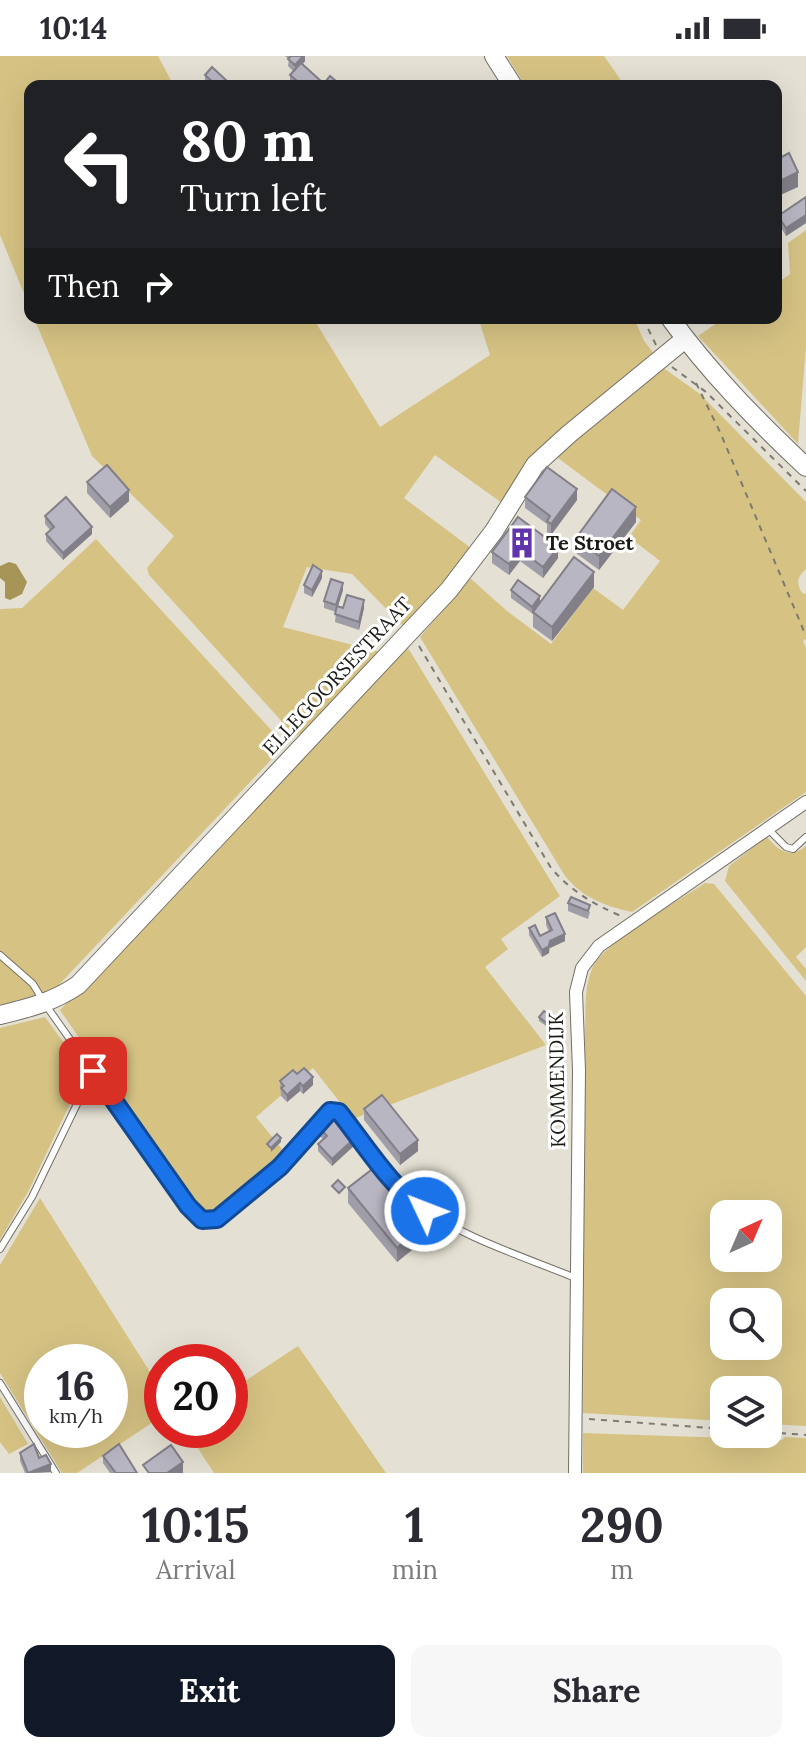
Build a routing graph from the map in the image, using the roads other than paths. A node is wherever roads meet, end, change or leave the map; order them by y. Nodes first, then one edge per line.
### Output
1 (494, 56) edge
2 (509, 80) edge
3 (674, 324) edge
4 (685, 339) junction
5 (806, 467) edge
6 (804, 806) edge
7 (768, 829) junction
8 (806, 837) edge
9 (0, 955) edge
10 (45, 1004) junction
11 (0, 1015) edge
12 (93, 1071) junction
13 (0, 1249) edge
14 (578, 1279) junction
15 (0, 1383) edge
16 (56, 1473) edge
17 (575, 1473) edge

1 - 2 street
3 - 4 street
4 - 5 street
4 - 10 street, ELLEGOORSESTRAAT
6 - 7 street, KOMMENDIJK
7 - 8 lane
7 - 14 street, KOMMENDIJK
9 - 10 lane
10 - 11 street, ELLEGOORSESTRAAT
10 - 12 lane
12 - 13 lane
12 - 14 lane
14 - 17 street, KOMMENDIJK
15 - 16 lane

